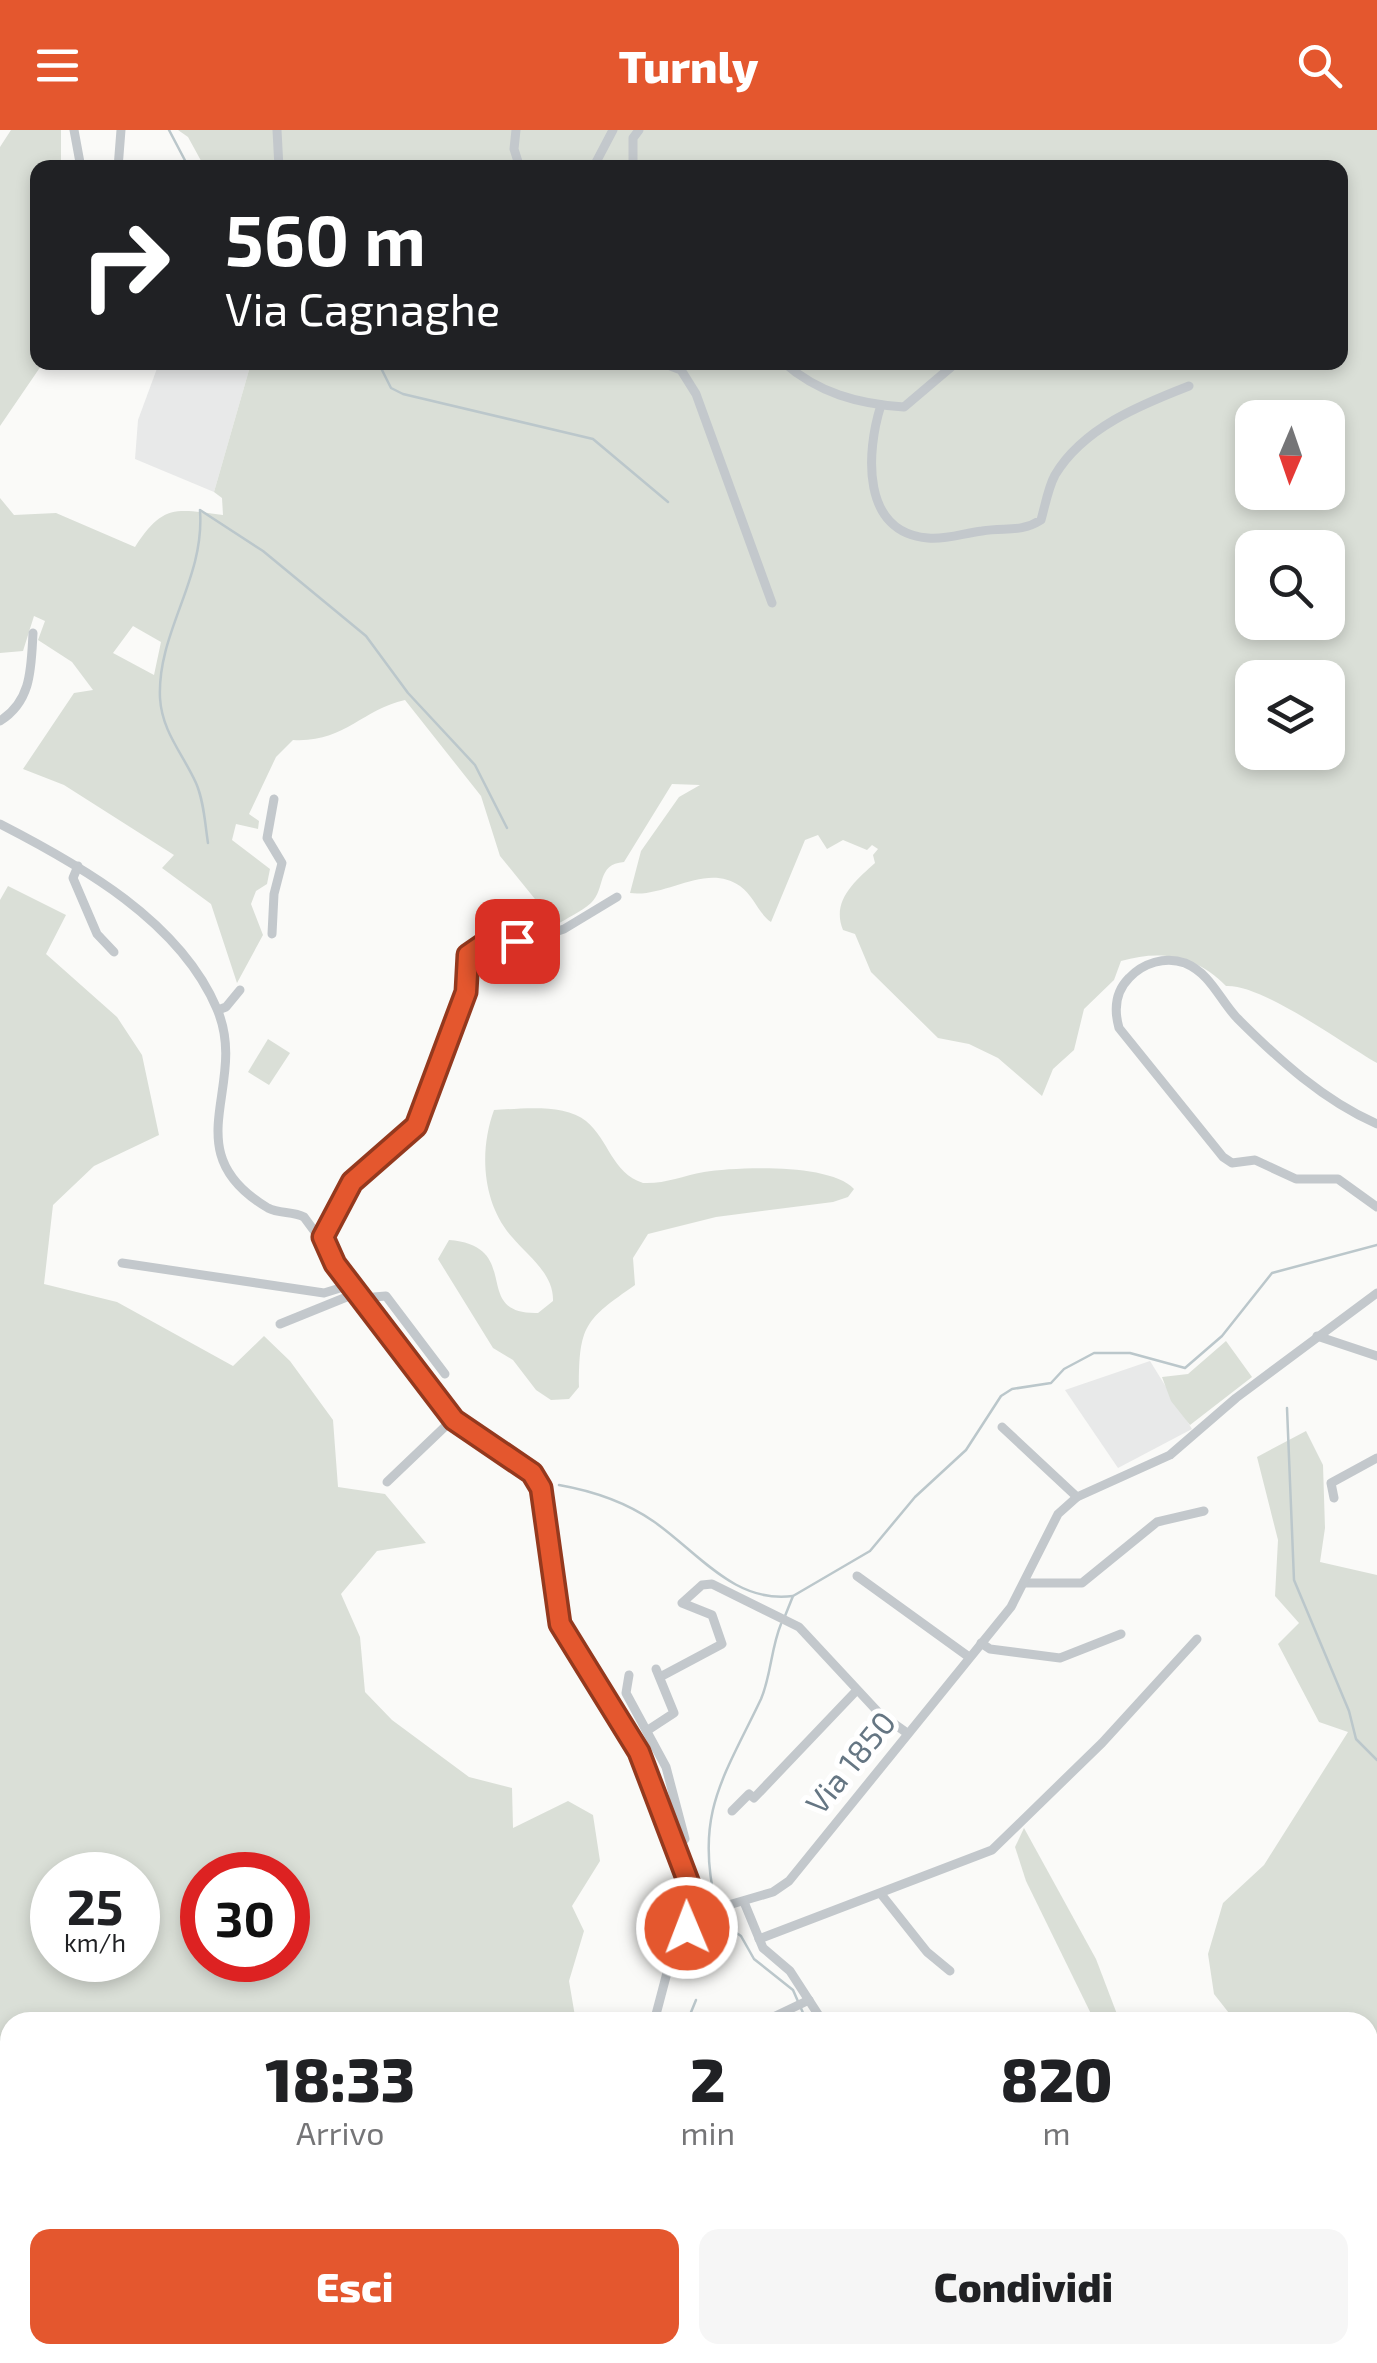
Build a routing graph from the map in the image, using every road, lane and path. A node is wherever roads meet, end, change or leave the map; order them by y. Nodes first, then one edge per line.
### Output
1 (74, 130) edge
2 (122, 130) edge
3 (277, 130) edge
4 (516, 130) edge
5 (614, 130) edge
6 (639, 130) edge
7 (79, 160) edge
8 (119, 160) edge
9 (279, 160) edge
10 (517, 160) edge
11 (596, 160) edge
12 (633, 160) edge
13 (680, 370) edge
14 (792, 370) edge
15 (948, 370) edge
16 (1189, 386) dead end
17 (881, 405) junction
18 (772, 603) dead end
19 (33, 633) dead end
20 (0, 721) edge
21 (274, 799) dead end
22 (0, 824) edge
23 (78, 866) junction
24 (616, 897) dead end
25 (272, 934) dead end
26 (114, 952) dead end
27 (240, 990) dead end
28 (218, 1010) junction
29 (1377, 1124) edge
30 (1377, 1207) edge
31 (323, 1237) junction
32 (122, 1263) dead end
33 (356, 1288) junction
34 (1377, 1293) edge
35 (367, 1304) junction
36 (280, 1324) dead end
37 (1317, 1336) junction
38 (1377, 1356) edge
39 (444, 1374) dead end
40 (454, 1420) junction
41 (1002, 1427) dead end
42 (1377, 1458) edge
43 (1360, 1466) junction
44 (1377, 1470) edge
45 (386, 1482) dead end
46 (1077, 1497) junction
47 (1334, 1498) dead end
48 (1204, 1511) dead end
49 (857, 1576) dead end
50 (1026, 1583) junction
51 (1121, 1634) dead end
52 (1196, 1639) dead end
53 (980, 1643) junction
54 (969, 1657) junction
55 (629, 1675) dead end
56 (856, 1690) junction
57 (648, 1730) junction
58 (907, 1733) junction
59 (732, 1811) dead end
60 (676, 1850) junction
61 (880, 1894) junction
62 (671, 1900) dead end
63 (744, 1902) junction
64 (704, 1910) junction
65 (759, 1939) junction
66 (950, 1971) dead end
67 (809, 2000) junction
68 (657, 2012) edge
69 (785, 2012) edge
70 (816, 2012) edge

1 - 7 street
2 - 8 street
3 - 9 street
4 - 10 street
5 - 11 street
6 - 12 street
13 - 18 street
14 - 17 street
15 - 17 street
16 - 17 street
19 - 20 street
21 - 25 street
22 - 23 street
23 - 26 street
23 - 28 street
24 - 31 street
27 - 28 street
28 - 31 street
29 - 30 street
31 - 33 street
32 - 33 street
33 - 35 street
33 - 36 street
34 - 37 street, Via 1850
35 - 39 street
35 - 40 street
37 - 38 street
37 - 46 street, Via 1850
40 - 45 street
40 - 60 street
41 - 46 street
42 - 43 street
43 - 44 street
43 - 47 street
46 - 50 street, Via 1850
48 - 50 street
49 - 54 street
50 - 53 street, Via 1850
51 - 53 street
52 - 61 street
53 - 54 street, Via 1850
54 - 58 street, Via 1850
55 - 57 street
56 - 57 street
56 - 58 street
56 - 59 street
57 - 60 street
58 - 63 street, Via 1850
60 - 64 street
61 - 65 street
61 - 66 street
62 - 64 street
63 - 64 street, Via 1850
63 - 65 street
64 - 68 street
65 - 67 street
67 - 69 street
67 - 70 street

